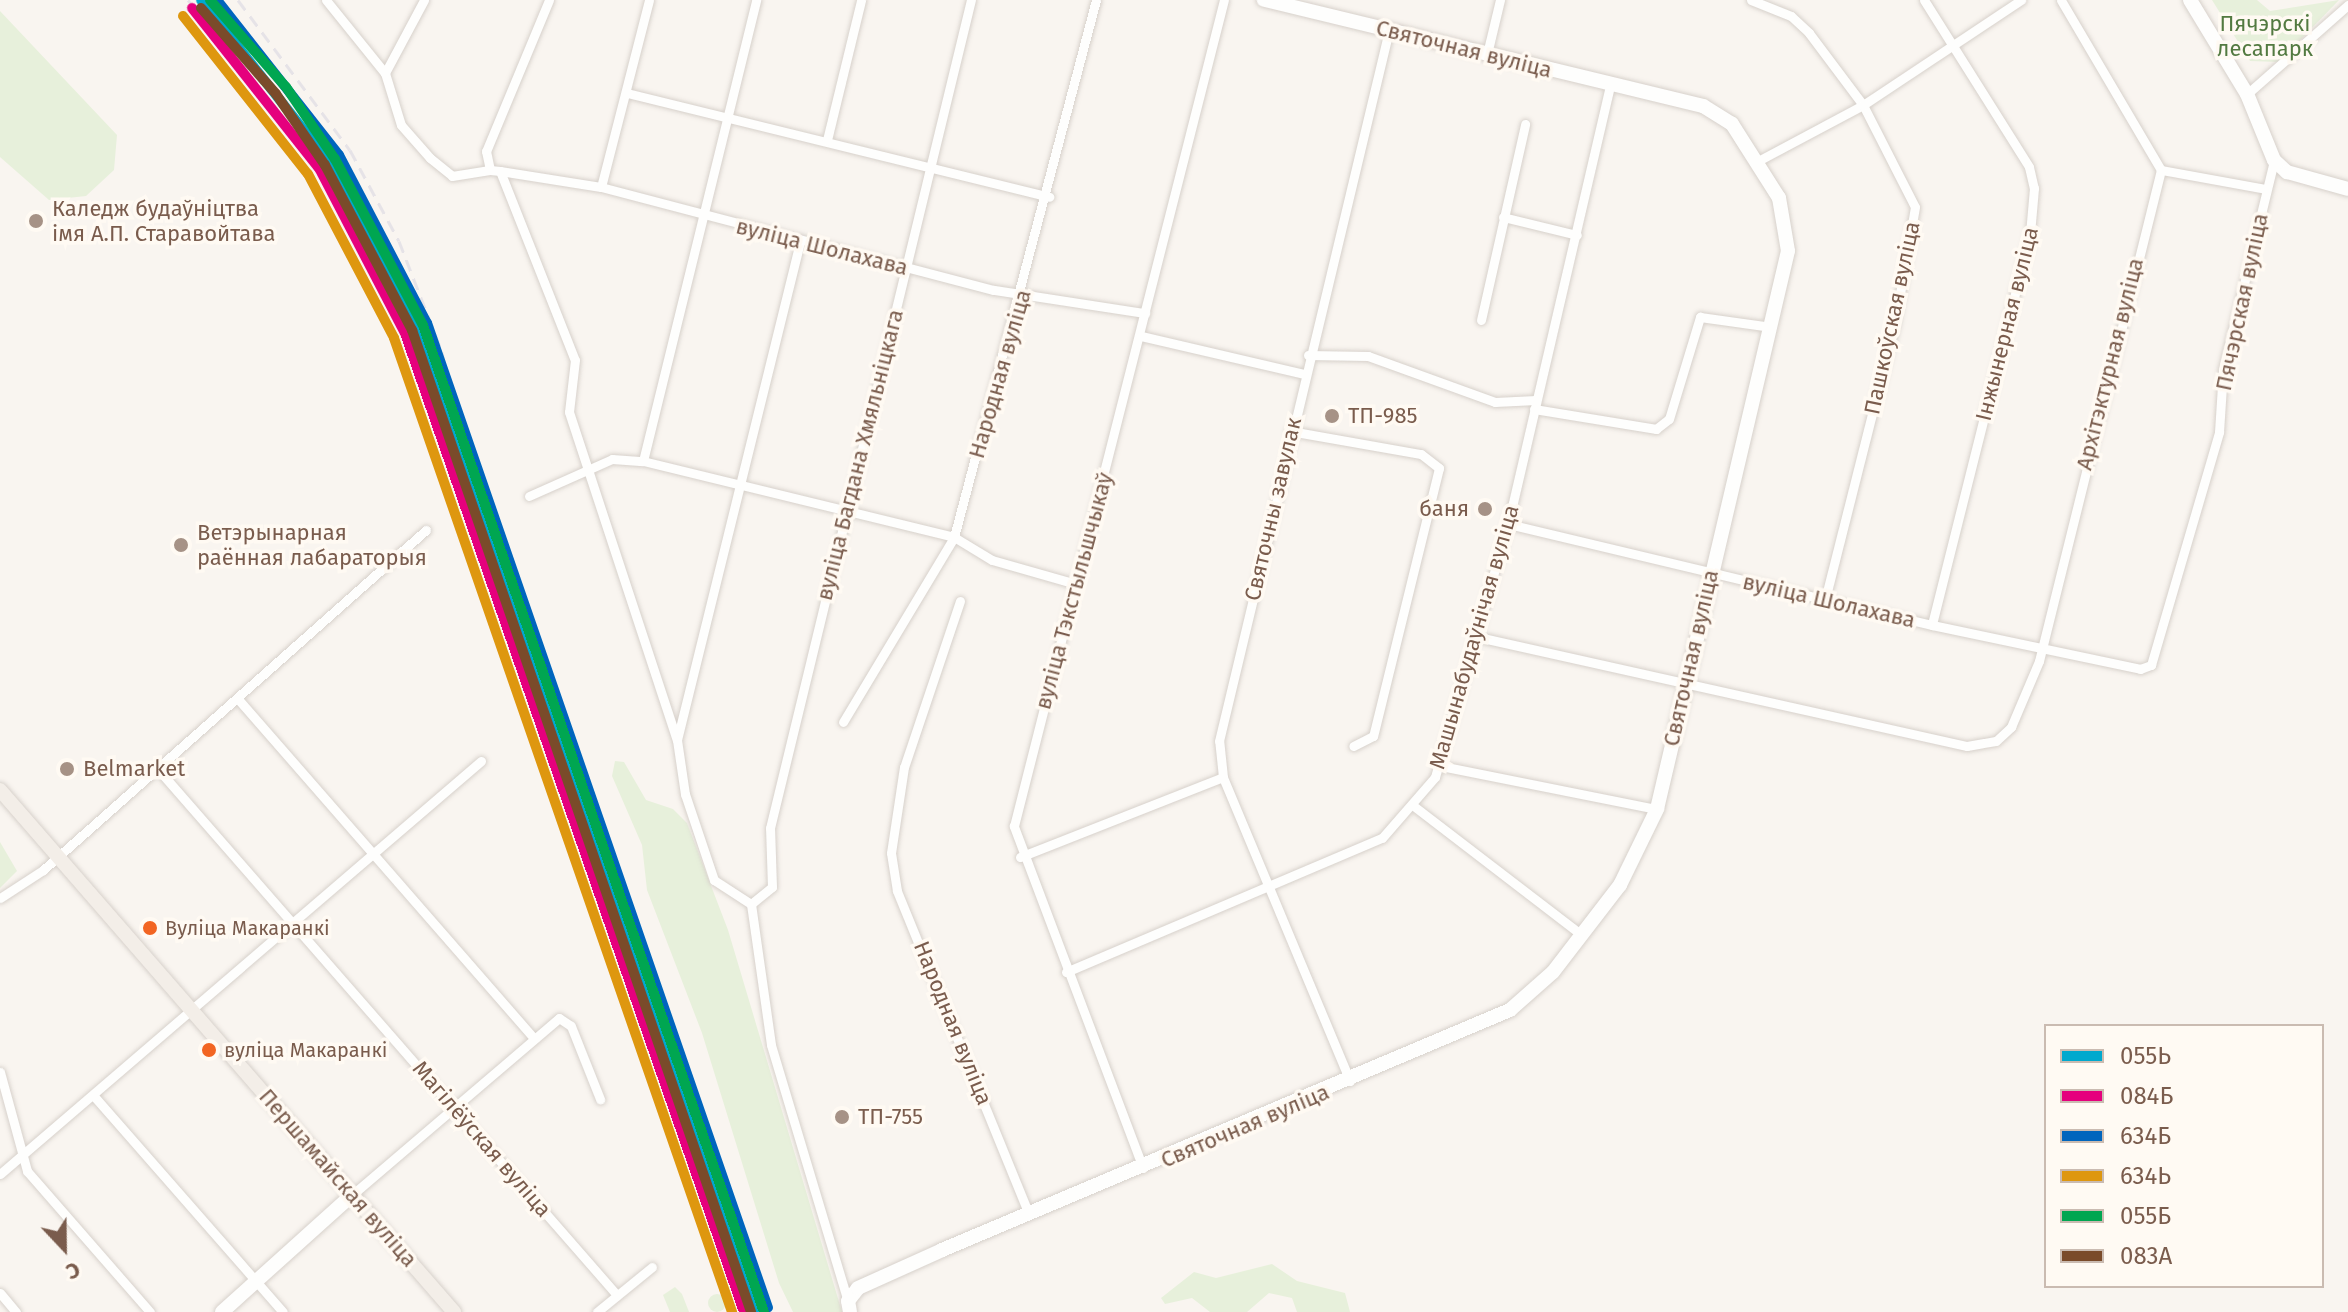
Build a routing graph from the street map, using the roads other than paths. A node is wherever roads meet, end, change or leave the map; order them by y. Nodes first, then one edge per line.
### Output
1 (326, 0) edge
2 (424, 0) edge
3 (549, 0) edge
4 (649, 0) edge
5 (756, 0) edge
6 (861, 0) edge
7 (971, 0) edge
8 (1096, 0) edge
9 (1224, 0) edge
10 (1264, 0) edge
11 (1500, 0) edge
12 (1751, 0) edge
13 (1924, 0) edge
14 (2021, 0) edge
15 (2061, 0) edge
16 (2190, 0) edge
17 (2348, 5) edge
18 (1389, 30) junction
19 (1951, 42) junction
20 (1487, 54) junction
21 (385, 73) junction
22 (1610, 84) junction
23 (627, 93) junction
24 (2247, 94) junction
25 (1863, 105) junction
26 (728, 116) junction
27 (1525, 124) dead end
28 (827, 140) junction
29 (2274, 160) junction
30 (1756, 162) junction
31 (931, 167) junction
32 (495, 170) junction
33 (2161, 170) junction
34 (601, 187) junction
35 (2266, 189) junction
36 (2348, 189) edge
37 (1049, 197) junction
38 (702, 216) junction
39 (1503, 217) junction
40 (1577, 235) junction
41 (800, 242) junction
42 (907, 268) junction
43 (1024, 292) junction
44 (1145, 313) junction
45 (1481, 320) dead end
46 (1771, 327) junction
47 (1141, 336) junction
48 (1308, 355) junction
49 (1304, 374) junction
50 (1535, 404) junction
51 (1290, 431) junction
52 (643, 461) junction
53 (588, 469) junction
54 (741, 489) junction
55 (529, 496) dead end
56 (845, 513) junction
57 (1508, 524) junction
58 (426, 530) dead end
59 (954, 537) junction
60 (1710, 574) junction
61 (1076, 584) junction
62 (1825, 600) junction
63 (960, 601) dead end
64 (1932, 625) junction
65 (1478, 637) junction
66 (2042, 647) junction
67 (2151, 665) joint
68 (1684, 681) junction
69 (238, 699) junction
70 (843, 722) dead end
71 (677, 740) junction
72 (1353, 746) dead end
73 (481, 761) dead end
74 (1441, 766) junction
75 (157, 768) junction
76 (1223, 777) junction
77 (0, 790) edge
78 (1415, 807) junction
79 (1657, 809) junction
80 (371, 855) junction
81 (58, 857) junction
82 (1020, 857) junction
83 (1268, 883) junction
84 (0, 898) edge
85 (751, 904) junction
86 (293, 922) junction
87 (1582, 935) junction
88 (1066, 972) junction
89 (191, 1009) junction
90 (534, 1038) junction
91 (0, 1072) edge
92 (1350, 1082) junction
93 (93, 1095) junction
94 (600, 1099) dead end
95 (455, 1107) junction
96 (22, 1155) junction
97 (5, 1166) edge
98 (1143, 1168) junction
99 (0, 1174) edge
100 (353, 1194) junction
101 (1029, 1214) junction
102 (652, 1267) dead end
103 (257, 1281) junction
104 (0, 1293) edge
105 (616, 1294) junction
106 (849, 1306) edge
107 (16, 1312) edge
108 (150, 1312) edge
109 (222, 1312) edge
110 (283, 1312) edge
111 (454, 1312) edge
112 (597, 1312) edge

1 - 21 street
2 - 21 street
3 - 32 street
4 - 23 street
5 - 26 street
6 - 28 street
7 - 31 street, вуліца Багдана Хмяльніцкага
8 - 37 street, Народная вуліца
9 - 44 street, вуліца Тэкстыльшчыкаў
10 - 18 street, Святочная вуліца
11 - 20 street
12 - 25 street, Пашкоўская вуліца
13 - 19 street, Інжынерная вуліца
14 - 19 street
15 - 33 street
16 - 24 street
17 - 24 street
18 - 20 street, Святочная вуліца
18 - 48 street, Святочны завулак
19 - 25 street
19 - 64 street, Інжынерная вуліца
20 - 22 street, Святочная вуліца
21 - 32 street, вуліца Шолахава
22 - 30 street, Святочная вуліца
22 - 40 street, Машынабудаўнічая вуліца
23 - 26 street
23 - 34 street
24 - 29 street
25 - 30 street
25 - 62 street, Пашкоўская вуліца
26 - 28 street
26 - 38 street
27 - 39 street
28 - 31 street
29 - 35 street, Пячэрская вуліца
29 - 36 street
30 - 46 street, Святочная вуліца
31 - 37 street
31 - 42 street, вуліца Багдана Хмяльніцкага
32 - 34 street, вуліца Шолахава
32 - 53 street
33 - 35 street
33 - 66 street, Архітэктурная вуліца
34 - 38 street, вуліца Шолахава
35 - 67 street, Пячэрская вуліца
37 - 43 street, Народная вуліца
38 - 41 street, вуліца Шолахава
38 - 52 street
39 - 40 street
39 - 45 street
40 - 50 street, Машынабудаўнічая вуліца
41 - 42 street, вуліца Шолахава
41 - 54 street
42 - 43 street, вуліца Шолахава
42 - 56 street, вуліца Багдана Хмяльніцкага
43 - 44 street, вуліца Шолахава
43 - 59 street, Народная вуліца
44 - 47 street, вуліца Тэкстыльшчыкаў
46 - 50 street
46 - 60 street, Святочная вуліца
47 - 49 street
47 - 61 street, вуліца Тэкстыльшчыкаў
48 - 49 street, Святочны завулак
48 - 50 street
49 - 51 street, Святочны завулак
50 - 57 street, Машынабудаўнічая вуліца
51 - 72 street
51 - 76 street, Святочны завулак
52 - 53 street
52 - 54 street
53 - 55 street
53 - 71 street
54 - 56 street
54 - 71 street
56 - 59 street
56 - 85 street, вуліца Багдана Хмяльніцкага
57 - 60 street, вуліца Шолахава
57 - 65 street, Машынабудаўнічая вуліца
58 - 69 street
59 - 61 street
59 - 70 street, Народная вуліца
60 - 62 street, вуліца Шолахава
60 - 68 street, Святочная вуліца
61 - 82 street, вуліца Тэкстыльшчыкаў
62 - 64 street, вуліца Шолахава
63 - 101 street, Народная вуліца
64 - 66 street, вуліца Шолахава
65 - 68 street
65 - 74 street, Машынабудаўнічая вуліца
66 - 67 street, вуліца Шолахава
66 - 68 street, Архітэктурная вуліца
68 - 79 street, Святочная вуліца
69 - 75 street
69 - 80 street
71 - 85 street
73 - 80 street
74 - 78 street, Машынабудаўнічая вуліца
74 - 79 street
75 - 81 street
75 - 86 street, Магілёўская вуліца
76 - 82 street
76 - 83 street, Святочны завулак
77 - 81 main road, Першамайская вуліца
78 - 83 street, Машынабудаўнічая вуліца
78 - 87 street
79 - 87 street, Святочная вуліца
80 - 86 street
80 - 90 street
81 - 84 street
81 - 89 main road, Першамайская вуліца
82 - 88 street, вуліца Тэкстыльшчыкаў
83 - 88 street, Машынабудаўнічая вуліца
83 - 92 street, Святочны завулак
85 - 106 street
86 - 89 street
86 - 95 street, Магілёўская вуліца
87 - 92 street, Святочная вуліца
88 - 98 street, вуліца Тэкстыльшчыкаў
89 - 93 street
89 - 100 main road, Першамайская вуліца
90 - 94 street
90 - 95 street
91 - 96 street
92 - 98 street, Святочная вуліца
93 - 96 street
93 - 103 street
95 - 100 street
95 - 105 street, Магілёўская вуліца
96 - 97 street
96 - 108 street
97 - 99 street
98 - 101 street, Святочная вуліца
100 - 103 street
100 - 111 main road, Першамайская вуліца
101 - 106 street, Святочная вуліца
102 - 105 street
103 - 109 street
103 - 110 street
104 - 107 street
105 - 112 street

